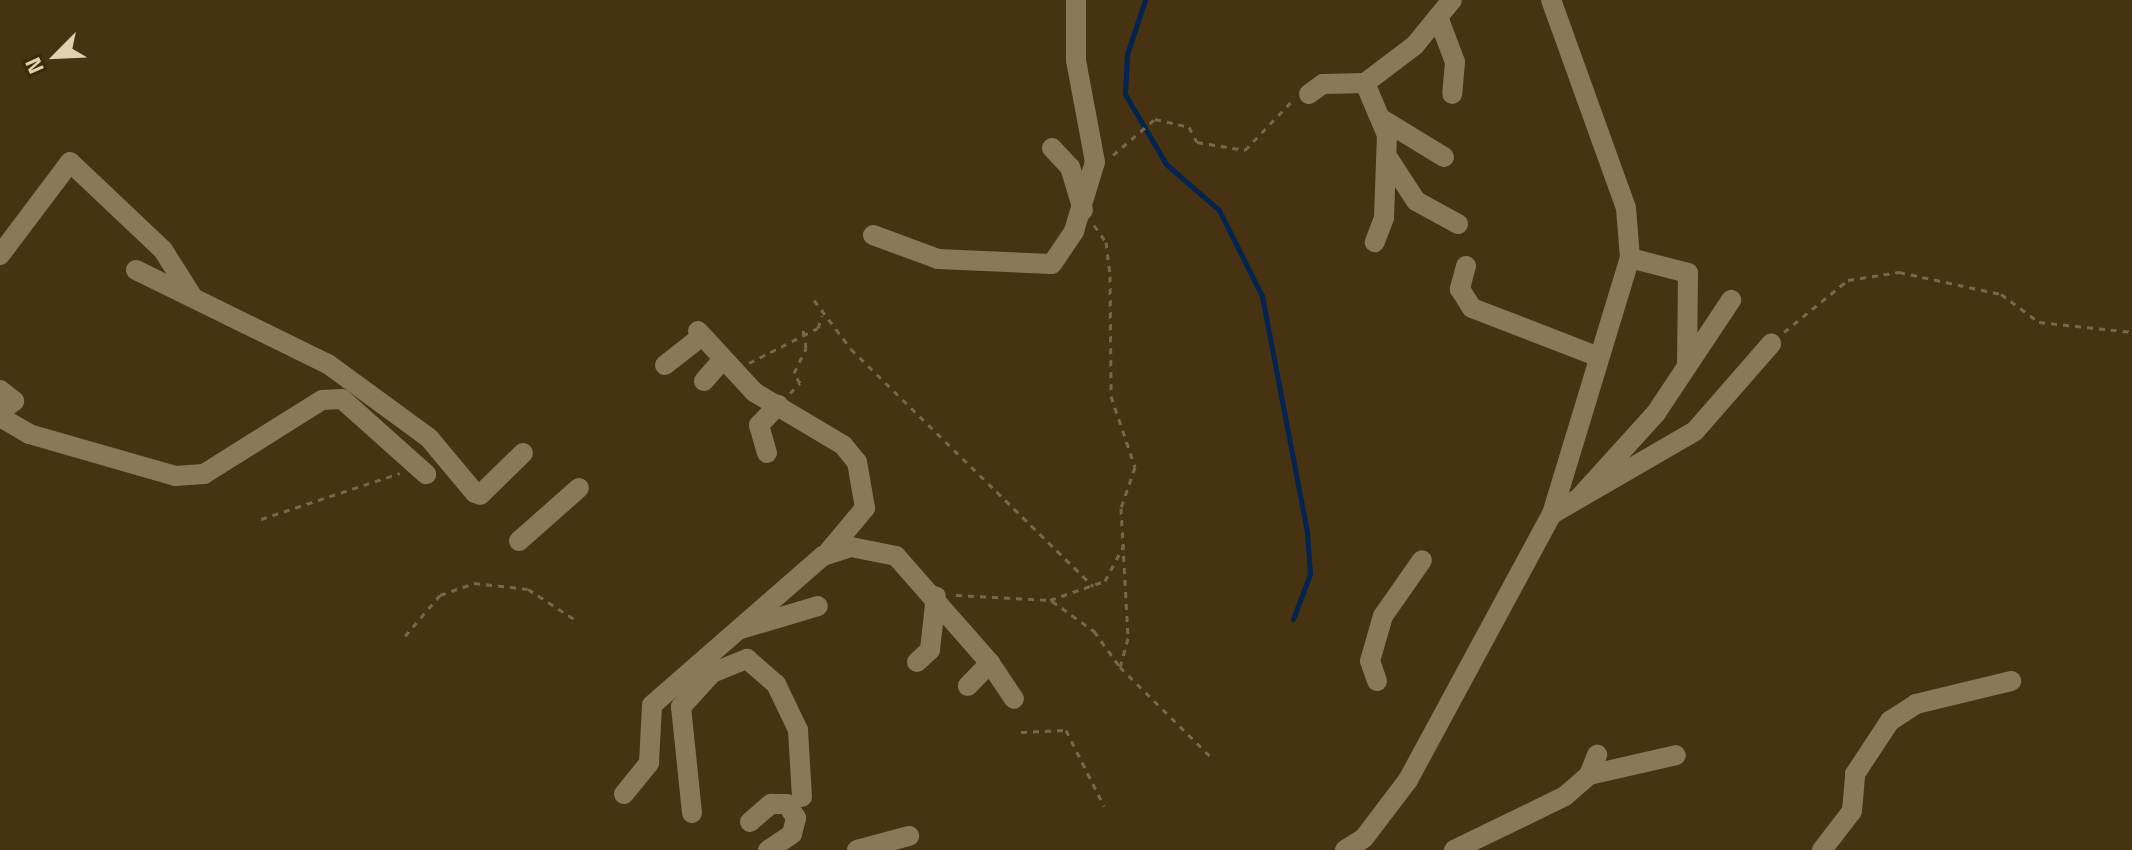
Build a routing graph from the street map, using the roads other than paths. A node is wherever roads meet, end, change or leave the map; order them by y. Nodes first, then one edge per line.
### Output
1 (1076, 0) edge
2 (1452, 0) edge
3 (1551, 0) edge
4 (1438, 17) junction
5 (1365, 83) junction
6 (1452, 94) dead end
7 (1300, 98) road end
8 (1380, 118) junction
9 (1052, 148) dead end
10 (1444, 157) dead end
11 (1388, 158) junction
12 (1085, 214) junction
13 (1458, 224) dead end
14 (873, 235) dead end
15 (1375, 242) dead end
16 (0, 255) edge
17 (1630, 258) junction
18 (1466, 266) dead end
19 (136, 270) dead end
20 (192, 296) junction
21 (1731, 300) dead end
22 (1771, 344) road end
23 (1599, 357) junction
24 (665, 365) dead end
25 (729, 368) junction
26 (1682, 379) junction
27 (704, 381) dead end
28 (0, 390) edge
29 (778, 405) junction
30 (0, 414) edge
31 (523, 453) dead end
32 (767, 453) dead end
33 (426, 474) road end
34 (579, 488) dead end
35 (1575, 505) junction
36 (1552, 514) junction
37 (519, 541) dead end
38 (823, 556) junction
39 (1422, 560) dead end
40 (938, 596) junction
41 (818, 606) dead end
42 (730, 634) junction
43 (917, 662) dead end
44 (990, 663) junction
45 (1377, 681) dead end
46 (2011, 681) dead end
47 (968, 686) dead end
48 (1014, 699) dead end
49 (1597, 755) dead end
50 (1676, 755) dead end
51 (1589, 775) junction
52 (624, 794) dead end
53 (802, 797) dead end
54 (1512, 807) dead end
55 (692, 813) dead end
56 (750, 822) dead end
57 (1493, 831) junction
58 (909, 836) dead end
59 (768, 850) edge
60 (857, 850) edge
61 (1345, 850) edge
62 (1455, 850) edge
63 (1822, 850) edge

1 - 12 street
2 - 4 street
3 - 17 street
4 - 5 street
4 - 6 street
5 - 7 street
5 - 8 street
8 - 10 street
8 - 11 street
9 - 12 street
11 - 13 street
11 - 15 street
12 - 14 street
16 - 20 street
17 - 23 street
17 - 26 street
18 - 23 street
19 - 20 street
20 - 31 street
21 - 26 street
22 - 35 street
23 - 36 street
24 - 25 street
25 - 27 street
25 - 29 street
26 - 35 street
28 - 30 street
29 - 32 street
29 - 38 street
30 - 33 street
34 - 37 street
35 - 36 street
36 - 61 street
38 - 40 street
38 - 42 street
39 - 45 street
40 - 43 street
40 - 44 street
41 - 42 street
42 - 52 street
44 - 47 street
44 - 48 street
46 - 63 street
49 - 51 street
50 - 51 street
51 - 57 street
53 - 55 street
54 - 57 street
56 - 59 street
57 - 62 street
58 - 60 street

